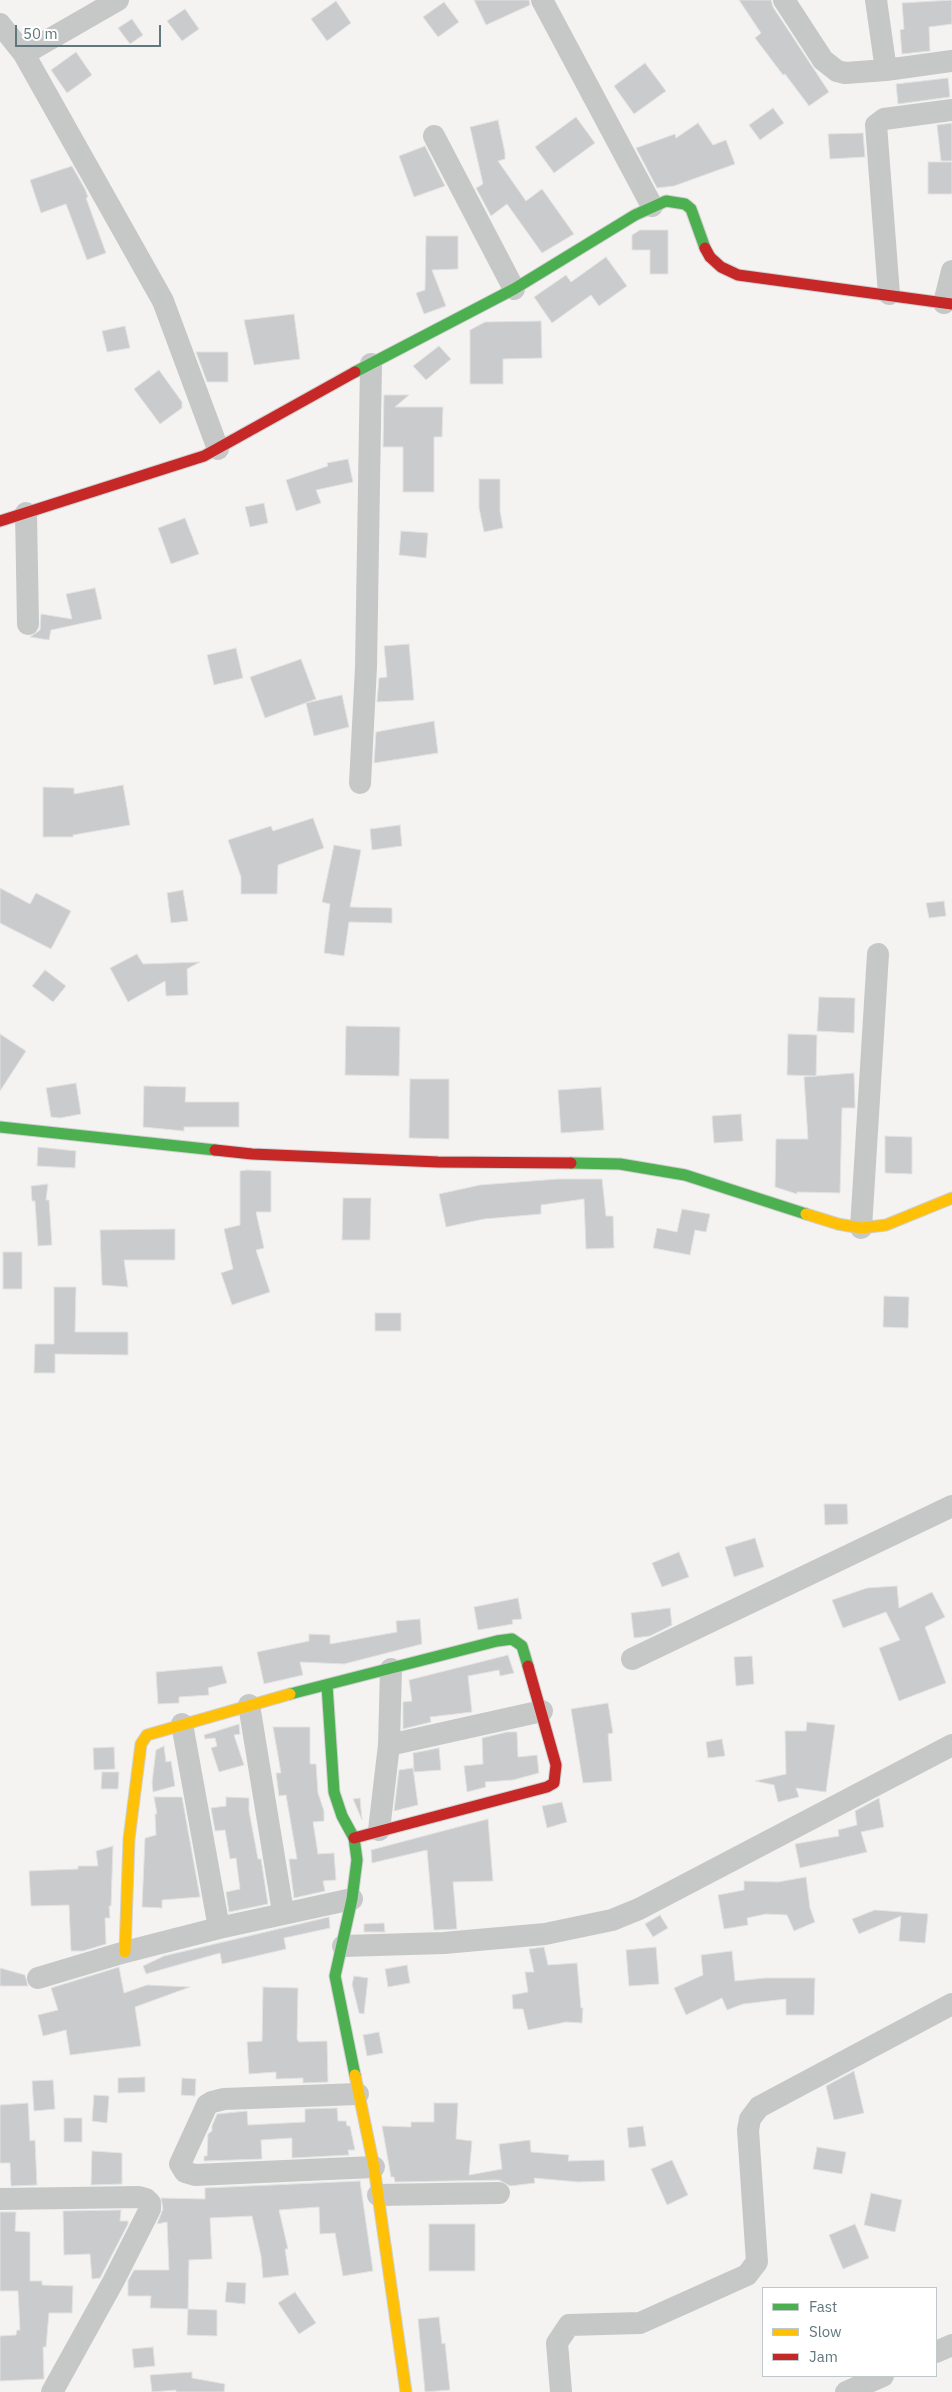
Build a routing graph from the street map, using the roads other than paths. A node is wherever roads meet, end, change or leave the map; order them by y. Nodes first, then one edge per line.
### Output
1 (118, 0) edge
2 (542, 0) edge
3 (784, 0) edge
4 (876, 0) edge
5 (0, 24) edge
6 (24, 54) junction
7 (952, 61) edge
8 (886, 70) junction
9 (952, 110) edge
10 (434, 136) dead end
11 (652, 206) junction
12 (952, 271) edge
13 (514, 290) junction
14 (889, 294) junction
15 (948, 303) edge
16 (371, 364) junction
17 (218, 449) junction
18 (26, 513) junction
19 (0, 521) edge
20 (28, 624) dead end
21 (360, 782) dead end
22 (878, 954) dead end
23 (0, 1127) edge
24 (952, 1198) edge
25 (861, 1228) junction
26 (952, 1506) edge
27 (632, 1659) dead end
28 (391, 1669) junction
29 (327, 1685) junction
30 (249, 1705) junction
31 (542, 1711) junction
32 (182, 1724) junction
33 (389, 1745) junction
34 (952, 1745) edge
35 (379, 1830) junction
36 (354, 1838) junction
37 (352, 1899) junction
38 (283, 1912) junction
39 (219, 1928) junction
40 (343, 1946) junction
41 (125, 1952) junction
42 (38, 1978) dead end
43 (952, 2004) edge
44 (358, 2094) junction
45 (374, 2167) junction
46 (499, 2193) dead end
47 (378, 2195) junction
48 (0, 2199) edge
49 (952, 2345) edge
50 (937, 2352) edge
51 (881, 2377) edge
52 (52, 2392) edge
53 (406, 2392) edge
54 (561, 2392) edge
55 (846, 2392) edge

1 - 6 street
2 - 11 street
3 - 8 street
4 - 8 street
5 - 6 street
6 - 17 street
7 - 8 street
9 - 14 street
10 - 13 street
11 - 13 street
11 - 14 street
12 - 15 street
13 - 16 street
14 - 15 street
16 - 17 street
16 - 21 street
17 - 18 street
18 - 19 street
18 - 20 street
22 - 25 street
23 - 25 street
24 - 25 street
26 - 27 street
28 - 29 street
28 - 31 street
28 - 33 street
29 - 30 street
29 - 36 street
30 - 32 street
30 - 38 street
31 - 33 street
31 - 35 street
32 - 39 street
32 - 41 street
33 - 35 street
34 - 40 street
35 - 36 street
36 - 37 street
37 - 38 street
37 - 40 street
38 - 39 street
39 - 41 street
40 - 44 street
41 - 42 street
43 - 54 street
44 - 45 street
44 - 45 street
45 - 47 street
46 - 47 street
47 - 53 street
48 - 52 street
49 - 50 street
51 - 55 street

